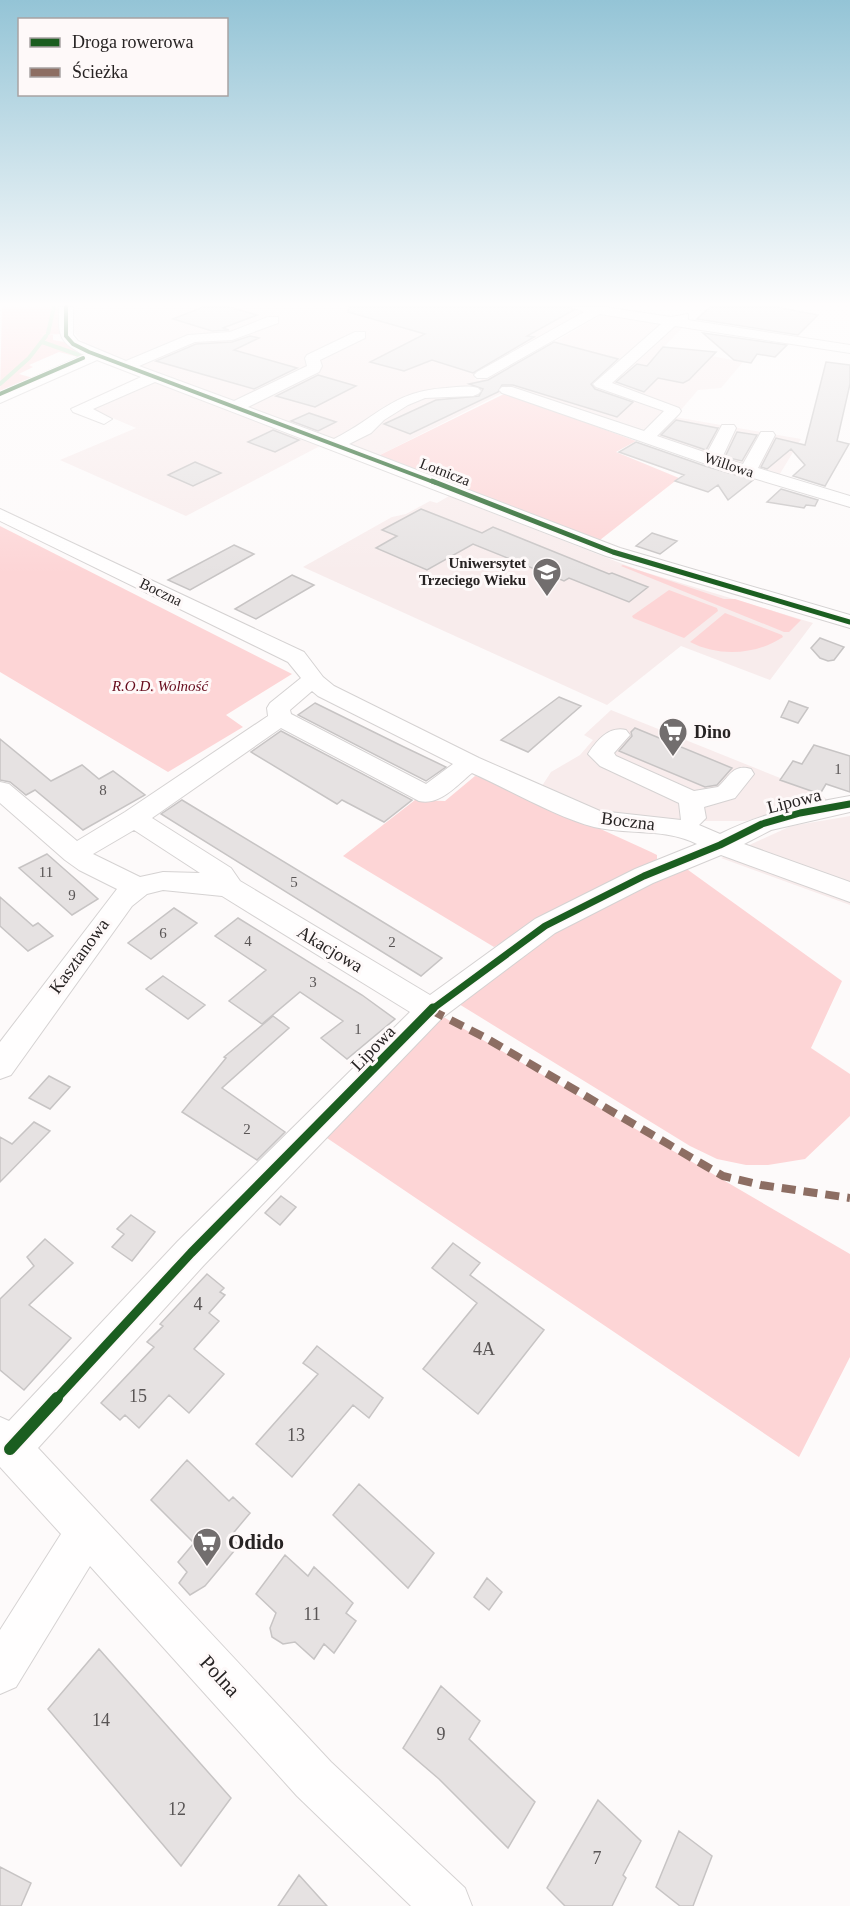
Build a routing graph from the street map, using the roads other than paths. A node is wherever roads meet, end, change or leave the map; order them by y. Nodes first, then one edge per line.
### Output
1 (108, 396) edge
2 (206, 396) edge
3 (258, 396) edge
4 (418, 396) edge
5 (526, 396) edge
6 (635, 396) edge
7 (235, 407) junction
8 (104, 418) dead end
9 (728, 428) dead end
10 (683, 429) dead end
11 (644, 433) junction
12 (767, 435) dead end
13 (336, 445) junction
14 (672, 445) junction
15 (712, 460) junction
16 (748, 471) junction
17 (850, 502) edge
18 (0, 514) edge
19 (850, 622) edge
20 (311, 681) junction
21 (280, 718) junction
22 (618, 735) dead end
23 (470, 763) junction
24 (742, 774) dead end
25 (0, 790) edge
26 (691, 799) junction
27 (850, 804) edge
28 (134, 818) junction
29 (708, 839) junction
30 (74, 854) junction
31 (138, 887) junction
32 (230, 888) junction
33 (850, 892) edge
34 (431, 1010) junction
35 (0, 1066) edge
36 (5, 1443) edge
37 (87, 1531) junction
38 (0, 1671) edge
39 (447, 1906) edge

1 - 8 street
2 - 7 street, Lotnicza
3 - 7 street
4 - 13 street
5 - 11 street, Willowa
6 - 11 street
7 - 13 street, Lotnicza
9 - 15 street
10 - 14 street
11 - 14 street, Willowa
12 - 16 street
13 - 19 street, Lotnicza
14 - 15 street, Willowa
15 - 16 street, Willowa
16 - 17 street, Willowa
18 - 20 street, Boczna
20 - 21 street
20 - 23 street, Boczna
21 - 23 street
21 - 28 street
22 - 26 street
23 - 29 street, Boczna
24 - 26 street
25 - 30 street
26 - 29 street
27 - 29 street, Lipowa
28 - 30 street
28 - 32 street, Akacjowa
29 - 33 street, Boczna
29 - 34 street, Lipowa
30 - 31 street
31 - 32 street, Akacjowa
31 - 35 street, Kasztanowa
32 - 34 street, Akacjowa
34 - 36 street, Lipowa
36 - 37 street, Polna
37 - 38 street
37 - 39 street, Polna

